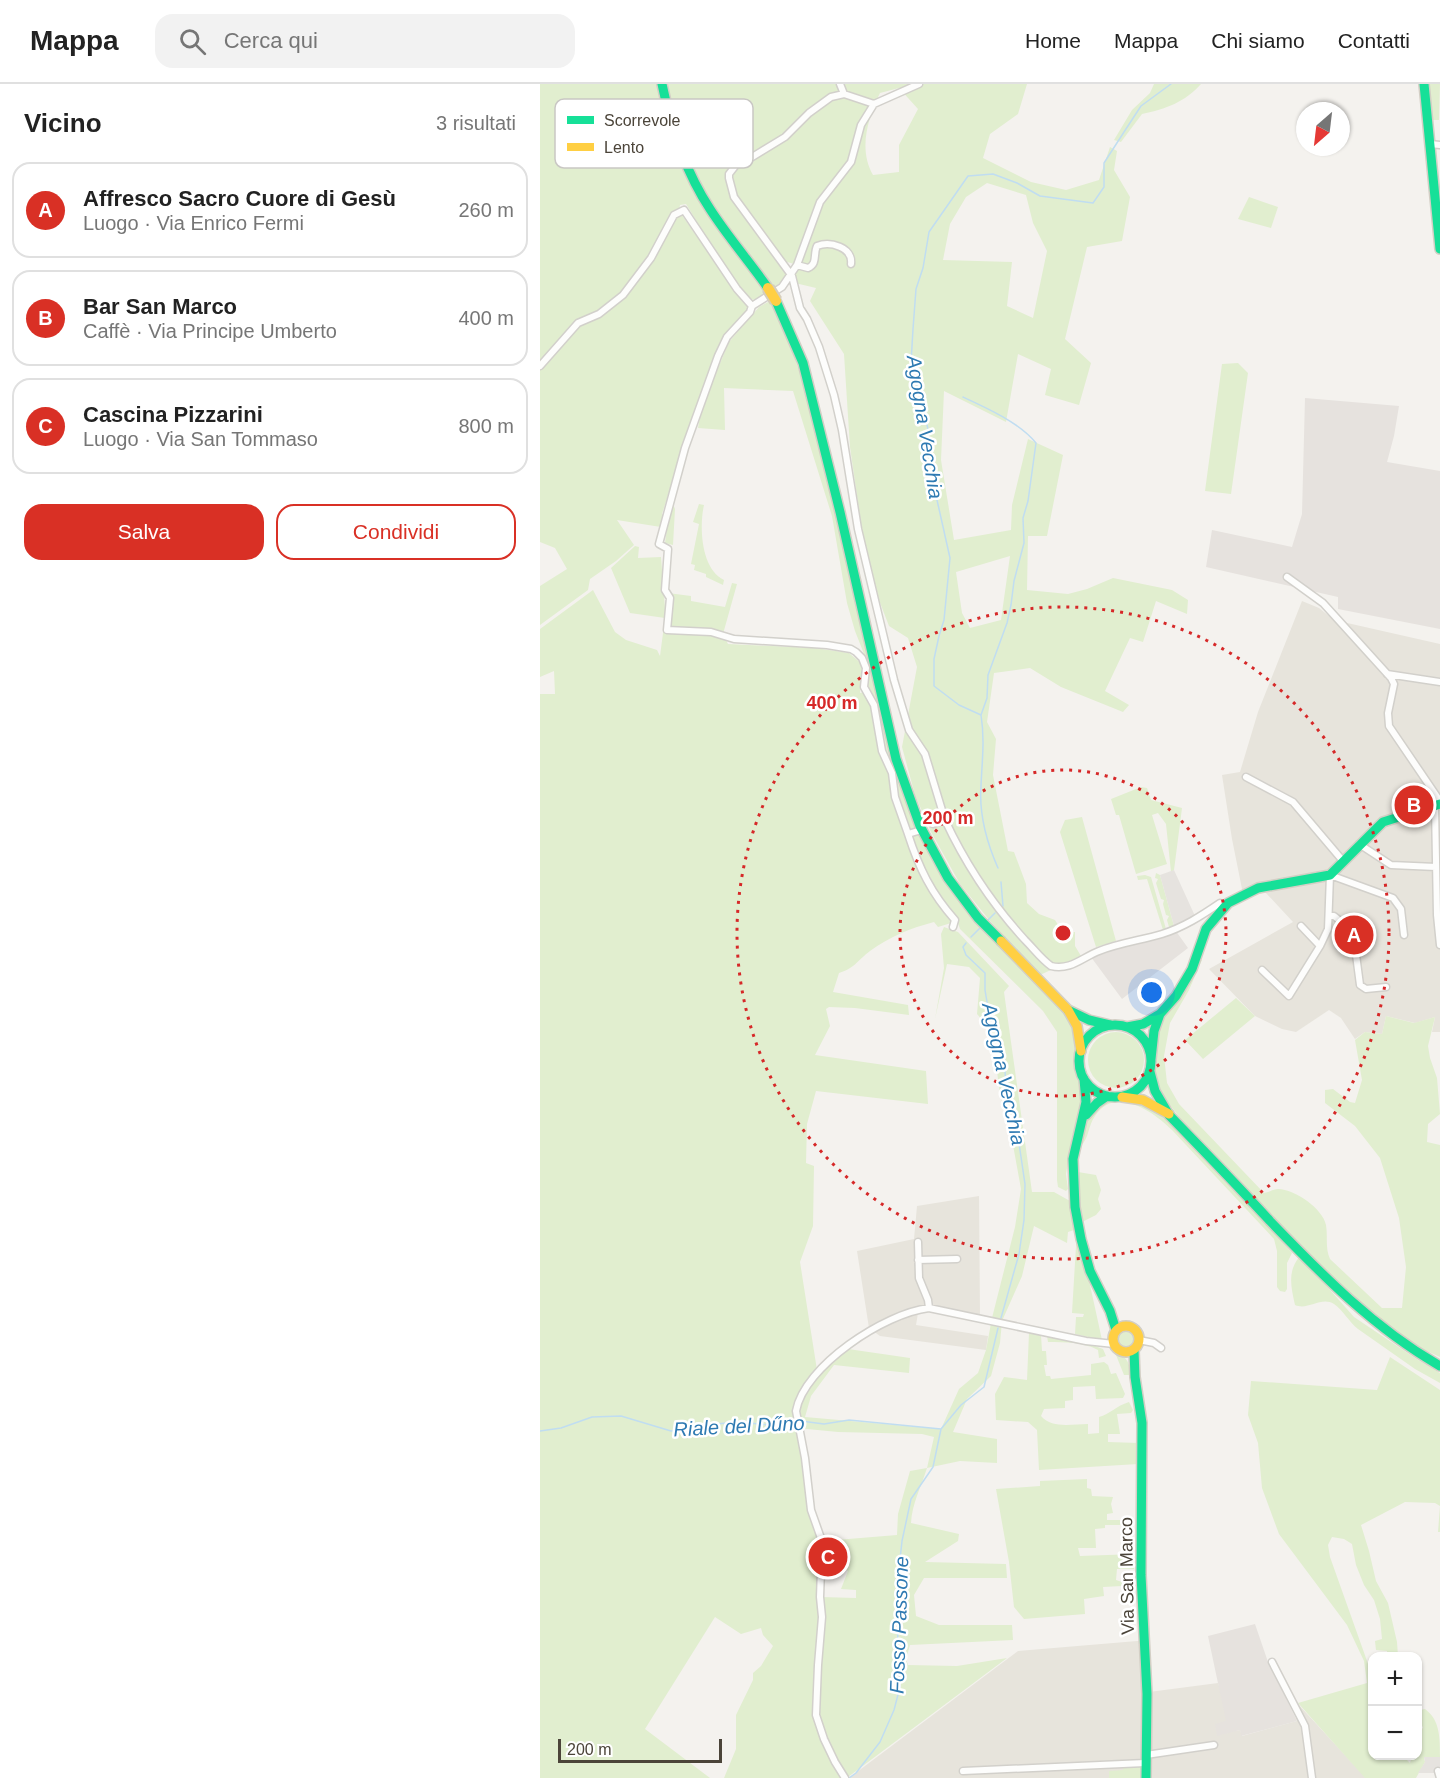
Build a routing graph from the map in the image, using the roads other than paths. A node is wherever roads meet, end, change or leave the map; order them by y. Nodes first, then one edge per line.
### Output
1 (662, 84) edge
2 (840, 84) edge
3 (918, 84) edge
4 (1424, 84) edge
5 (844, 94) junction
6 (665, 99) edge
7 (874, 104) junction
8 (1435, 144) edge
9 (753, 157) edge
10 (687, 168) edge
11 (734, 168) edge
12 (1440, 249) edge
13 (851, 264) dead end
14 (797, 265) junction
15 (791, 274) junction
16 (752, 306) junction
17 (540, 366) edge
18 (1287, 577) dead end
19 (1387, 674) junction
20 (1440, 682) edge
21 (1246, 777) dead end
22 (1438, 804) edge
23 (945, 820) junction
24 (933, 824) dead end
25 (918, 831) dead end
26 (908, 834) junction
27 (1359, 844) junction
28 (1343, 861) junction
29 (1436, 867) junction
30 (1330, 875) junction
31 (1225, 906) junction
32 (1329, 916) junction
33 (1301, 926) dead end
34 (953, 927) dead end
35 (1404, 936) dead end
36 (1440, 945) edge
37 (1320, 946) junction
38 (1262, 970) dead end
39 (1386, 987) dead end
40 (1068, 1010) junction
41 (1160, 1014) junction
42 (1113, 1025) junction
43 (1127, 1027) junction
44 (1081, 1051) junction
45 (1151, 1059) junction
46 (1150, 1071) junction
47 (1084, 1079) junction
48 (1107, 1096) junction
49 (1121, 1096) junction
50 (1169, 1115) junction
51 (1084, 1117) junction
52 (918, 1242) dead end
53 (957, 1259) dead end
54 (918, 1260) junction
55 (929, 1308) junction
56 (1121, 1328) junction
57 (1114, 1344) junction
58 (1132, 1347) junction
59 (1161, 1348) dead end
60 (1440, 1366) edge
61 (1272, 1662) dead end
62 (1214, 1745) dead end
63 (1145, 1759) junction
64 (963, 1771) dead end
65 (845, 1778) edge
66 (1146, 1778) edge
67 (1312, 1778) edge

1 - 6 main road, bridge
2 - 5 street
3 - 7 street
4 - 8 main road
5 - 7 street
5 - 9 street
7 - 14 street
8 - 12 main road
10 - 40 main road, bridge
11 - 15 street
13 - 14 street
14 - 15 street
15 - 16 street
15 - 23 street
16 - 17 street
16 - 26 street
18 - 19 street
19 - 20 street
19 - 22 street
21 - 28 street
22 - 27 main road
22 - 29 street
23 - 24 street
23 - 31 street
25 - 26 street
26 - 34 street
27 - 28 main road
27 - 29 street
28 - 30 main road
29 - 36 street
30 - 31 main road
30 - 32 street
30 - 35 street
31 - 41 main road
32 - 37 street
32 - 39 street
33 - 37 street
37 - 38 street
40 - 42 main road
40 - 44 main road
41 - 43 main road
41 - 45 main road
42 - 43 main road
42 - 44 main road
43 - 45 main road
44 - 47 main road
45 - 46 main road
46 - 49 main road
46 - 50 main road
47 - 48 main road
47 - 51 main road
48 - 49 main road
48 - 51 main road
49 - 50 main road
50 - 60 main road
51 - 56 main road
52 - 54 street
53 - 54 street
54 - 55 street
55 - 57 street
55 - 65 street
56 - 57 main road
56 - 58 main road
57 - 58 main road
58 - 59 street
58 - 63 main road, Via San Marco
61 - 67 street
62 - 63 street
63 - 64 street
63 - 66 main road, Via San Marco

